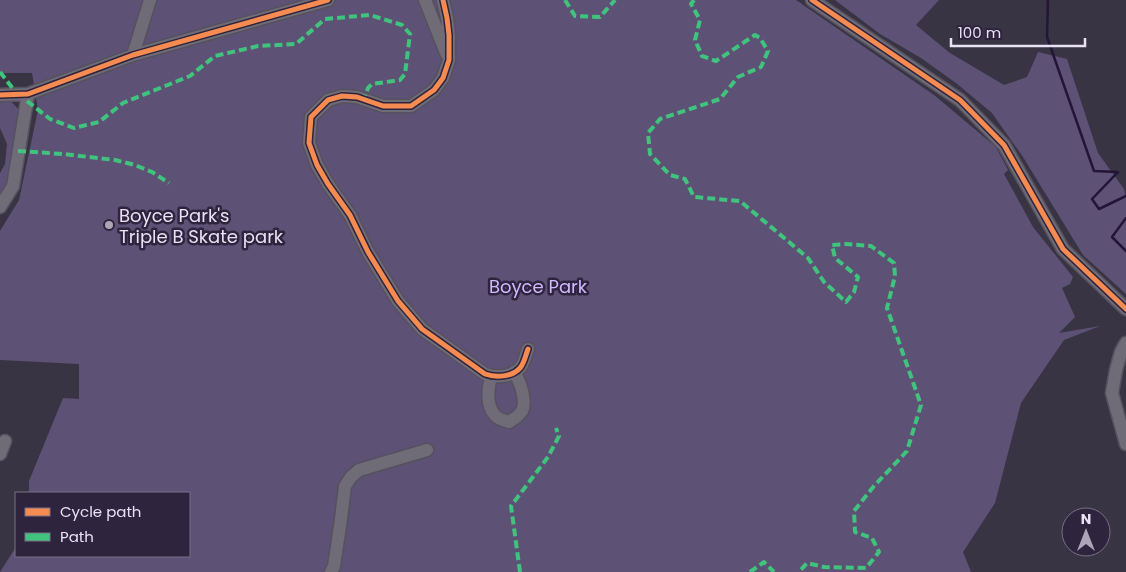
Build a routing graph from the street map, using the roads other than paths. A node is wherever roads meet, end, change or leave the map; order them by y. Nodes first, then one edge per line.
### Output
1 (150, 0) edge
2 (328, 0) edge
3 (425, 0) edge
4 (443, 0) edge
5 (812, 0) edge
6 (133, 55) junction
7 (449, 60) junction
8 (28, 94) junction
9 (0, 95) edge
10 (0, 207) edge
11 (1126, 309) edge
12 (1126, 343) edge
13 (528, 349) dead end
14 (514, 372) junction
15 (491, 377) junction
16 (5, 441) dead end
17 (1126, 444) edge
18 (427, 450) dead end
19 (0, 454) edge
20 (331, 572) edge

1 - 6 street
2 - 6 street
3 - 7 street
4 - 7 street
5 - 11 street
6 - 8 street
7 - 15 street
8 - 9 street
8 - 10 street
12 - 17 street
13 - 14 street
14 - 15 street
14 - 15 street
16 - 19 street
18 - 20 street

